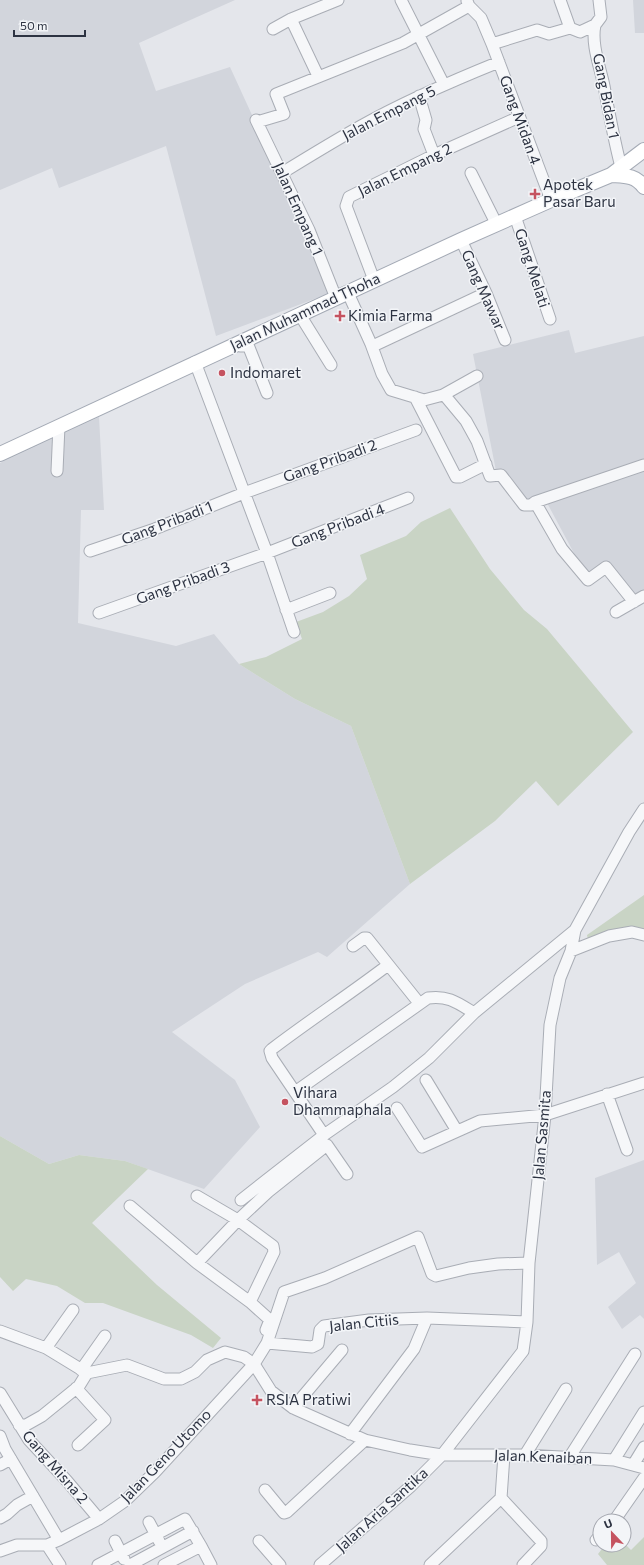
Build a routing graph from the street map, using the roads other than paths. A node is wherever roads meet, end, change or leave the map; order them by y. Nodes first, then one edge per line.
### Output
1 (338, 0) edge
2 (401, 0) edge
3 (560, 0) edge
4 (599, 0) edge
5 (468, 3) edge
6 (291, 19) junction
7 (595, 25) junction
8 (273, 28) dead end
9 (570, 28) junction
10 (417, 34) junction
11 (492, 44) junction
12 (499, 62) junction
13 (318, 76) junction
14 (444, 85) junction
15 (419, 96) junction
16 (519, 117) junction
17 (644, 150) edge
18 (434, 155) junction
19 (616, 171) junction
20 (282, 173) junction
21 (471, 173) dead end
22 (644, 187) edge
23 (551, 200) junction
24 (515, 216) junction
25 (497, 225) junction
26 (461, 240) junction
27 (374, 280) junction
28 (486, 293) junction
29 (342, 295) junction
30 (300, 315) junction
31 (550, 319) dead end
32 (505, 340) dead end
33 (238, 344) junction
34 (371, 344) junction
35 (196, 362) junction
36 (331, 365) dead end
37 (477, 376) dead end
38 (267, 393) dead end
39 (443, 395) junction
40 (415, 397) junction
41 (59, 426) junction
42 (416, 430) dead end
43 (0, 454) edge
44 (486, 464) junction
45 (644, 465) edge
46 (57, 471) dead end
47 (244, 493) junction
48 (408, 498) dead end
49 (535, 502) junction
50 (90, 551) dead end
51 (267, 553) junction
52 (330, 593) dead end
53 (644, 596) edge
54 (634, 602) junction
55 (286, 610) junction
56 (616, 612) dead end
57 (98, 614) dead end
58 (294, 632) dead end
59 (644, 809) edge
60 (644, 935) edge
61 (573, 941) junction
62 (353, 946) dead end
63 (388, 964) junction
64 (419, 1003) junction
65 (474, 1013) junction
66 (426, 1080) dead end
67 (644, 1083) edge
68 (295, 1092) junction
69 (607, 1094) junction
70 (397, 1108) dead end
71 (545, 1115) junction
72 (457, 1131) junction
73 (324, 1139) junction
74 (627, 1150) dead end
75 (348, 1174) dead end
76 (269, 1184) junction
77 (197, 1196) dead end
78 (241, 1200) dead end
79 (130, 1206) dead end
80 (238, 1220) junction
81 (197, 1263) junction
82 (529, 1263) junction
83 (250, 1302) junction
84 (73, 1310) dead end
85 (427, 1318) junction
86 (272, 1321) junction
87 (527, 1322) junction
88 (0, 1331) edge
89 (268, 1335) junction
90 (105, 1336) dead end
91 (46, 1348) junction
92 (342, 1350) dead end
93 (635, 1354) dead end
94 (252, 1363) junction
95 (84, 1371) junction
96 (76, 1388) junction
97 (566, 1389) dead end
98 (0, 1393) edge
99 (293, 1408) junction
100 (644, 1412) edge
101 (19, 1425) junction
102 (350, 1434) junction
103 (365, 1440) junction
104 (1, 1442) edge
105 (78, 1445) dead end
106 (644, 1447) edge
107 (442, 1455) junction
108 (504, 1455) junction
109 (525, 1455) junction
110 (569, 1458) junction
111 (11, 1459) junction
112 (614, 1460) junction
113 (0, 1465) edge
114 (633, 1465) junction
115 (644, 1468) edge
116 (644, 1478) edge
117 (266, 1490) dead end
118 (34, 1496) junction
119 (501, 1498) junction
120 (620, 1513) edge
121 (0, 1518) edge
122 (99, 1519) junction
123 (149, 1522) dead end
124 (193, 1531) junction
125 (156, 1534) junction
126 (59, 1540) junction
127 (115, 1540) dead end
128 (259, 1541) dead end
129 (47, 1545) junction
130 (201, 1546) junction
131 (163, 1547) junction
132 (0, 1551) edge
133 (121, 1553) junction
134 (169, 1564) edge
135 (60, 1565) edge
136 (98, 1565) edge
137 (129, 1565) edge
138 (211, 1565) edge
139 (280, 1565) edge
140 (320, 1565) edge
141 (430, 1565) edge
142 (523, 1565) edge

1 - 6 street
2 - 10 street
3 - 9 street
4 - 7 street, Gang Bidan 1
5 - 10 street
5 - 11 street, Gang Midan 4
6 - 8 street
6 - 13 street
7 - 9 street
7 - 19 street, Gang Bidan 1
9 - 11 street
10 - 13 street
10 - 14 street
11 - 12 street, Gang Midan 4
12 - 14 street, Jalan Empang 5
12 - 16 street, Gang Midan 4
13 - 20 street, Jalan Empang 1
14 - 15 street, Jalan Empang 5
15 - 18 street
15 - 20 street, Jalan Empang 5
16 - 18 street, Jalan Empang 2
16 - 23 street, Gang Midan 4
17 - 19 main road, Jalan Muhammad Thoha
18 - 27 street, Jalan Empang 2
19 - 22 main road, Jalan Muhammad Thoha
19 - 23 main road, Jalan Muhammad Thoha
20 - 29 street, Jalan Empang 1
21 - 25 street
23 - 24 main road, Jalan Muhammad Thoha
24 - 25 main road, Jalan Muhammad Thoha
24 - 31 street, Gang Melati
25 - 26 main road, Jalan Muhammad Thoha
26 - 27 main road, Jalan Muhammad Thoha
26 - 28 street, Gang Mawar
27 - 29 main road, Jalan Muhammad Thoha
28 - 32 street, Gang Mawar
28 - 34 street
29 - 30 main road, Jalan Muhammad Thoha
29 - 34 street, Jalan Empang 1
30 - 33 main road, Jalan Muhammad Thoha
30 - 36 street
33 - 35 main road, Jalan Muhammad Thoha
33 - 38 street
34 - 40 street, Jalan Empang 1
35 - 41 main road, Jalan Muhammad Thoha
35 - 47 street
37 - 39 street
39 - 40 street
39 - 44 street
40 - 44 street
41 - 43 main road, Jalan Muhammad Thoha
41 - 46 street
42 - 47 street, Gang Pribadi 2
44 - 49 street
45 - 49 street
47 - 50 street, Gang Pribadi 1
47 - 51 street
48 - 51 street, Gang Pribadi 4
49 - 54 street
51 - 55 street
51 - 57 street, Gang Pribadi 3
52 - 55 street
53 - 54 street
54 - 56 street
55 - 58 street
59 - 61 street, Jalan Sasmita
60 - 61 street
61 - 65 street
61 - 71 street, Jalan Sasmita
62 - 63 street
63 - 64 street
63 - 68 street
64 - 65 street
64 - 68 street
65 - 73 street
66 - 72 street
67 - 69 street
68 - 73 street
69 - 71 street
69 - 74 street
70 - 72 street
71 - 72 street
71 - 82 street, Jalan Sasmita
73 - 75 street
73 - 76 street
76 - 78 street
76 - 80 street
77 - 80 street
79 - 81 street
80 - 81 street
80 - 83 street
81 - 83 street
82 - 86 street, Jalan Geno Utomo
82 - 87 street, Jalan Sasmita
83 - 86 street
84 - 91 street
85 - 87 street, Jalan Citiis
85 - 89 street, Jalan Citiis
85 - 102 street, Jalan Citiis
86 - 89 street, Jalan Geno Utomo
87 - 107 street, Jalan Sasmita
88 - 91 street
89 - 94 street, Jalan Geno Utomo
90 - 95 street
91 - 95 street
92 - 99 street
93 - 110 street
94 - 95 street
94 - 99 street, Jalan Kenaiban
94 - 122 street, Jalan Geno Utomo
95 - 96 street
96 - 101 street
96 - 105 street
97 - 109 street
98 - 101 street, Gang Misna 2
99 - 102 street, Jalan Kenaiban
100 - 112 street
101 - 122 street, Gang Misna 2
102 - 103 street, Jalan Kenaiban
103 - 107 street, Jalan Kenaiban
103 - 117 street
104 - 111 street
106 - 114 street
107 - 108 street, Jalan Kenaiban
107 - 140 street, Jalan Aria Santika
108 - 109 street, Jalan Kenaiban
108 - 119 street
109 - 110 street, Jalan Kenaiban
110 - 112 street, Jalan Kenaiban
111 - 113 street
111 - 118 street
112 - 114 street, Jalan Kenaiban
114 - 115 street, Jalan Kenaiban
116 - 120 street
118 - 121 street
118 - 126 street
119 - 141 street
119 - 142 street
122 - 126 street, Jalan Geno Utomo
123 - 125 street
124 - 125 street
124 - 130 street
124 - 131 street
125 - 131 street
125 - 133 street
126 - 129 street, Jalan Geno Utomo
127 - 133 street
128 - 139 street
129 - 132 street
129 - 135 street
130 - 134 street
130 - 138 street
131 - 134 street
131 - 137 street
133 - 136 street
133 - 137 street

